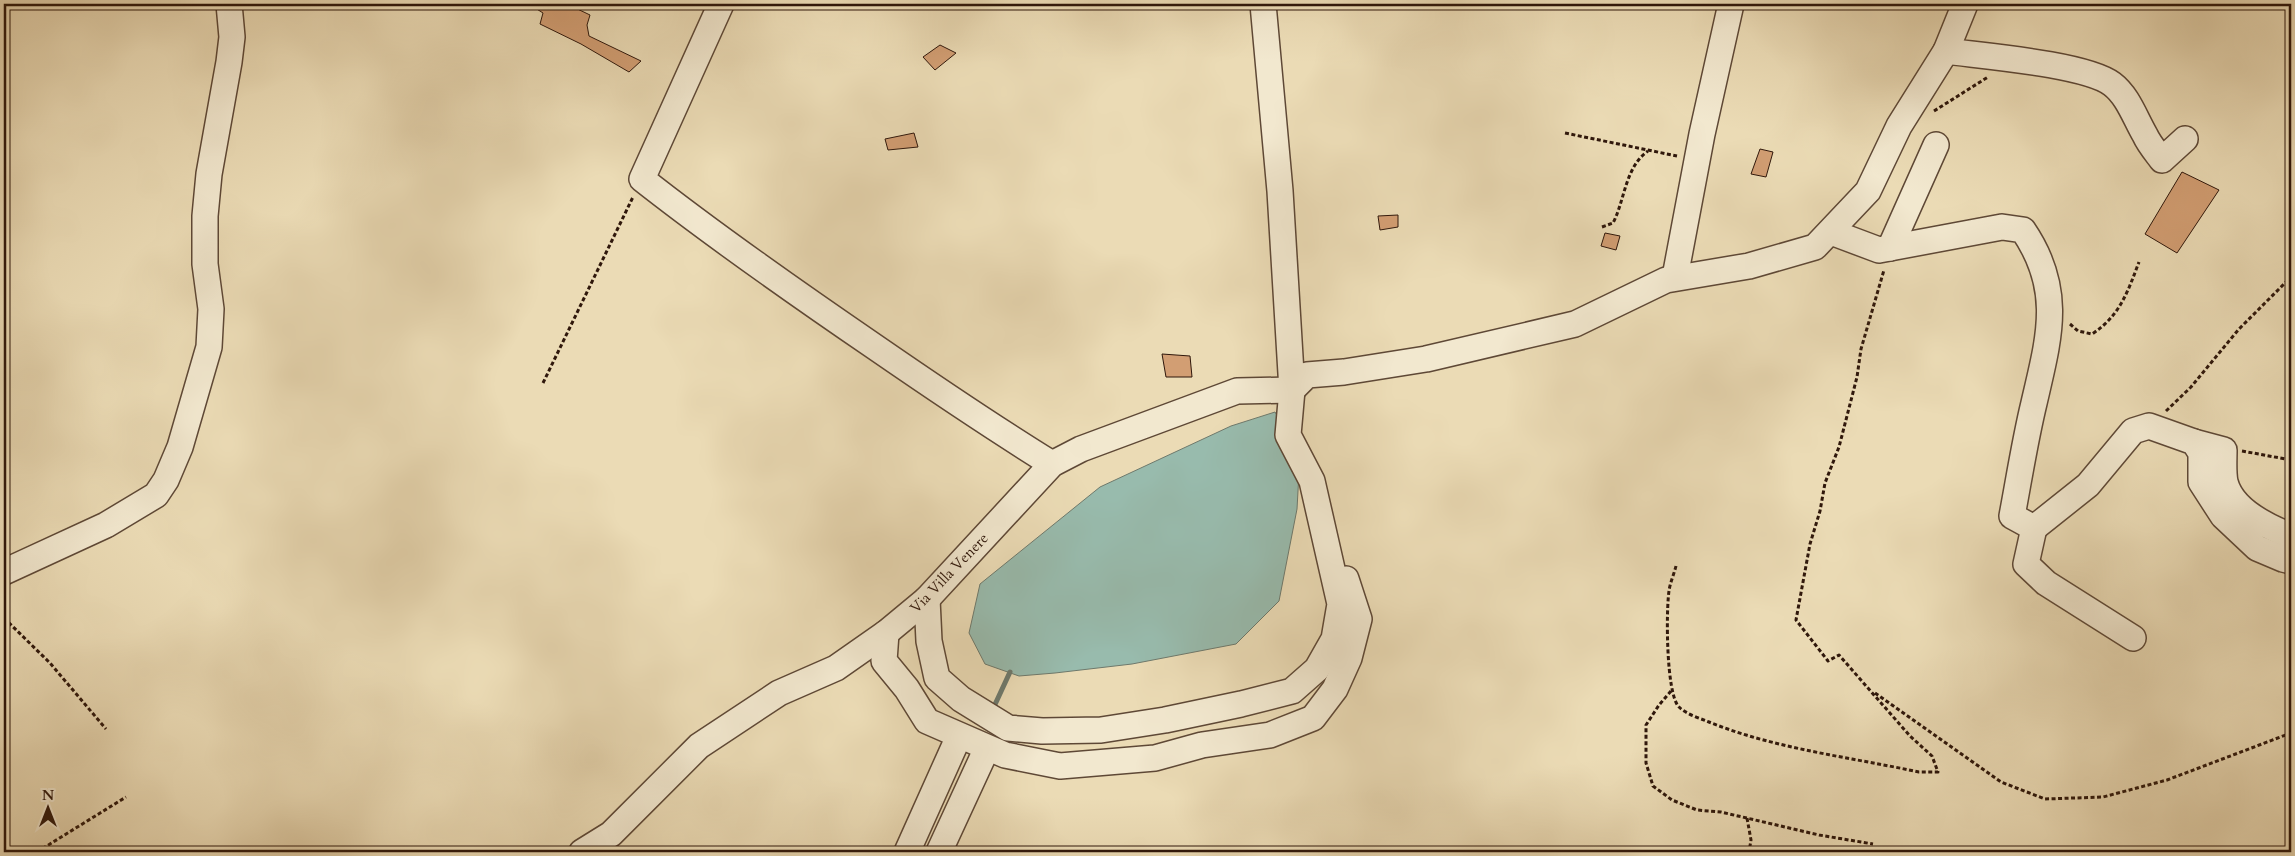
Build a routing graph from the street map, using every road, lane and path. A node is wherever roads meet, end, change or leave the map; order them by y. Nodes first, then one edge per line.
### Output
1 (229, 4) edge
2 (721, 4) edge
3 (1263, 4) edge
4 (1731, 4) edge
5 (1965, 4) edge
6 (1946, 51) junction
7 (1992, 75) dead end
8 (1930, 114) dead end
9 (1565, 133) dead end
10 (2185, 139) dead end
11 (1936, 146) dead end
12 (1648, 150) junction
13 (1697, 160) junction
14 (642, 178) junction
15 (1602, 227) dead end
16 (1831, 232) junction
17 (1884, 249) junction
18 (2139, 262) dead end
19 (1675, 277) junction
20 (2291, 277) edge
21 (2051, 310) junction
22 (543, 383) dead end
23 (1292, 390) junction
24 (2149, 426) junction
25 (2194, 442) junction
26 (2224, 450) junction
27 (2291, 460) edge
28 (1052, 464) junction
29 (1322, 521) junction
30 (2034, 528) junction
31 (2291, 536) edge
32 (2291, 561) edge
33 (1676, 566) dead end
34 (4, 572) edge
35 (927, 599) junction
36 (4, 618) edge
37 (886, 633) junction
38 (2133, 638) dead end
39 (1870, 690) junction
40 (1671, 691) junction
41 (106, 729) dead end
42 (2291, 733) edge
43 (975, 743) junction
44 (126, 798) dead end
45 (1747, 818) junction
46 (1874, 844) dead end
47 (37, 852) edge
48 (582, 852) edge
49 (907, 852) edge
50 (939, 852) edge
51 (1749, 852) edge

1 - 34 street
2 - 14 street
3 - 23 street
4 - 13 street
5 - 6 street
6 - 10 street
6 - 16 street
7 - 8 path
9 - 12 path
11 - 17 street
12 - 13 path
12 - 15 path
13 - 19 street
14 - 22 path
14 - 28 street
16 - 17 street
16 - 19 street
17 - 21 street
17 - 39 path
18 - 21 path
19 - 23 street
20 - 24 path
21 - 30 street
23 - 28 street, Via Villa Venere
23 - 29 street
24 - 25 street
24 - 30 street
25 - 26 street
25 - 32 street
26 - 27 path
26 - 31 street
28 - 35 street, Via Villa Venere
29 - 35 street
29 - 43 street
30 - 38 street
33 - 40 path
35 - 37 street, Via Villa Venere
36 - 41 path
37 - 43 street
37 - 48 street, Via Villa Venere
39 - 40 path
39 - 42 path
40 - 45 path
43 - 49 street
43 - 50 street
44 - 47 path
45 - 46 path
45 - 51 path

